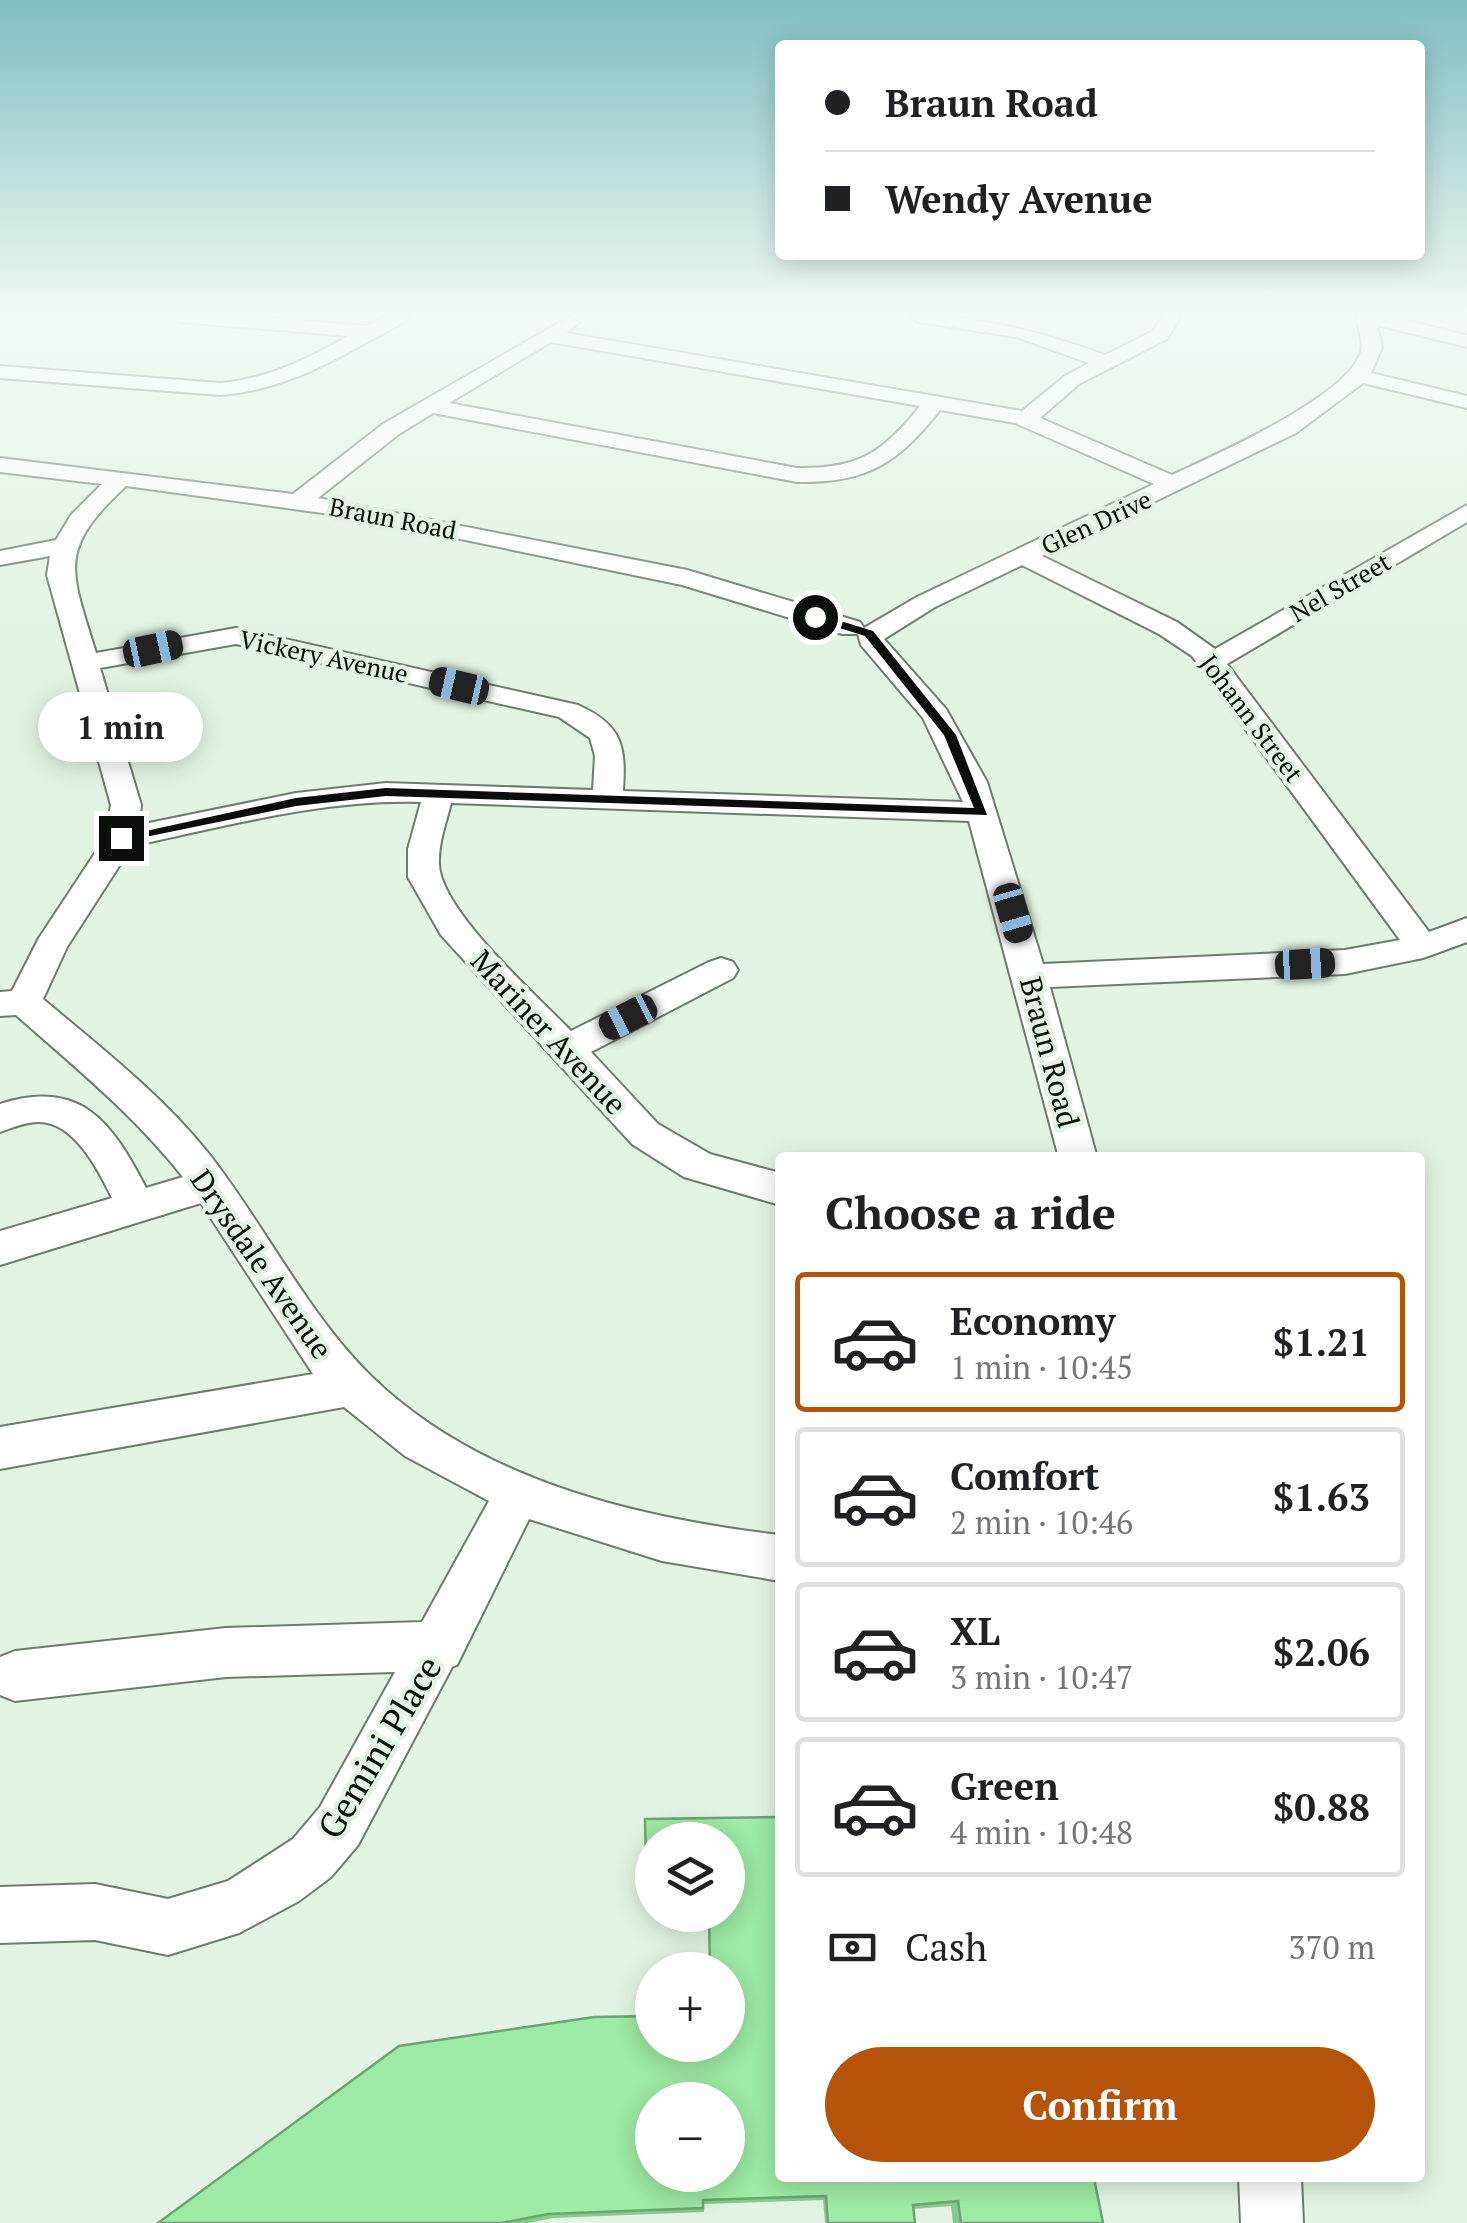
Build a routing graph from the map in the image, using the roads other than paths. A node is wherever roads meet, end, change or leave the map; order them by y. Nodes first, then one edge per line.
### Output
1 (405, 420) edge
2 (503, 420) edge
3 (920, 420) edge
4 (1027, 420) edge
5 (1299, 420) edge
6 (0, 464) edge
7 (122, 478) junction
8 (1176, 485) junction
9 (300, 500) junction
10 (1467, 512) edge
11 (64, 546) junction
12 (1023, 556) junction
13 (0, 560) edge
14 (5, 588) dead end
15 (856, 635) junction
16 (1213, 662) junction
17 (86, 663) junction
18 (438, 794) junction
19 (607, 800) junction
20 (982, 812) junction
21 (121, 838) junction
22 (1467, 929) edge
23 (1424, 947) junction
24 (721, 970) dead end
25 (1030, 976) junction
26 (12, 1003) edge
27 (566, 1048) junction
28 (0, 1118) edge
29 (1076, 1152) edge
30 (208, 1185) junction
31 (775, 1188) edge
32 (136, 1206) junction
33 (0, 1248) edge
34 (354, 1386) junction
35 (0, 1448) edge
36 (519, 1492) junction
37 (775, 1557) edge
38 (438, 1647) junction
39 (15, 1676) dead end
40 (0, 1915) edge
41 (1270, 2182) edge
42 (1272, 2223) edge

1 - 9 street
2 - 3 street
4 - 8 street
5 - 8 street, Glen Drive
6 - 7 street, Braun Road
7 - 9 street, Braun Road
7 - 11 street
8 - 12 street, Glen Drive
9 - 15 street, Braun Road
10 - 16 street, Nel Street
11 - 13 street
11 - 17 street
12 - 15 street, Glen Drive
12 - 16 street, Johann Street
13 - 14 street
15 - 20 street, Braun Road
16 - 23 street, Johann Street
17 - 19 street, Vickery Avenue
17 - 21 street
18 - 19 street
18 - 21 street
18 - 27 street, Mariner Avenue
19 - 20 street
20 - 25 street, Braun Road
21 - 26 street
22 - 23 street
23 - 25 street
24 - 27 street
25 - 29 street, Braun Road
26 - 30 street, Drysdale Avenue
27 - 31 street, Mariner Avenue
28 - 32 street
30 - 32 street
30 - 34 street, Drysdale Avenue
32 - 33 street
34 - 35 street
34 - 36 street, Drysdale Avenue
36 - 37 street, Drysdale Avenue
36 - 38 street, Gemini Place
38 - 39 street
38 - 40 street, Gemini Place
41 - 42 street

